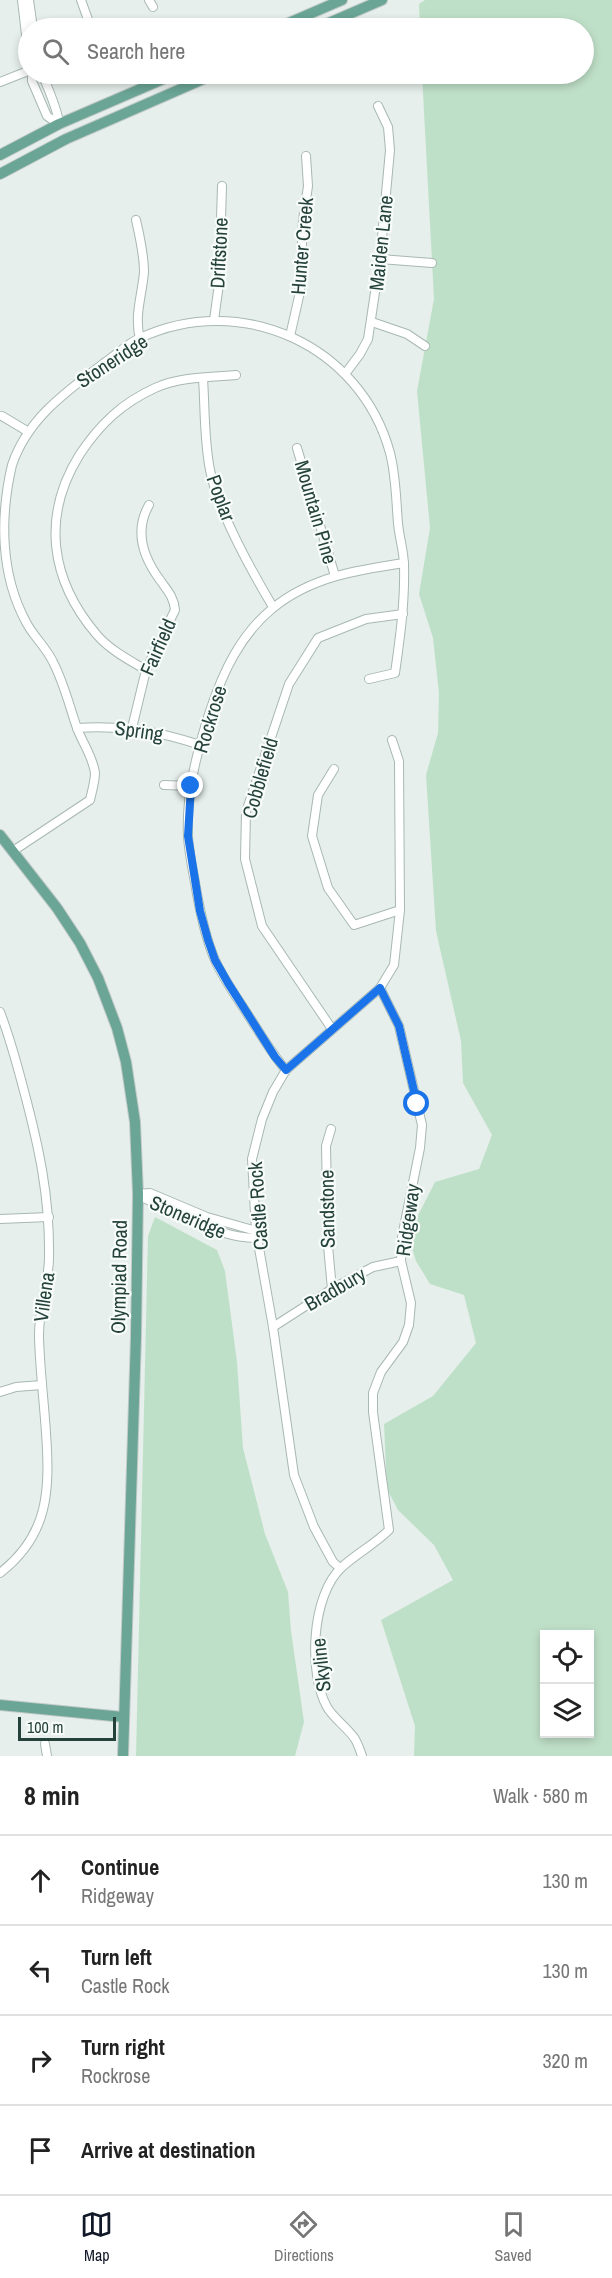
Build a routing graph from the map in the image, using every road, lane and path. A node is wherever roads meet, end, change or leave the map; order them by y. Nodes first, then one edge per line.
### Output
1 (22, 0) edge
2 (29, 0) edge
3 (81, 0) edge
4 (342, 0) edge
5 (382, 0) edge
6 (24, 18) edge
7 (32, 18) edge
8 (87, 18) edge
9 (300, 18) edge
10 (340, 18) edge
11 (18, 75) edge
12 (0, 82) edge
13 (34, 84) edge
14 (38, 84) edge
15 (45, 84) edge
16 (152, 84) edge
17 (192, 84) edge
18 (35, 88) junction
19 (378, 106) dead end
20 (59, 124) junction
21 (66, 139) junction
22 (0, 155) edge
23 (306, 156) dead end
24 (0, 174) edge
25 (222, 186) dead end
26 (136, 220) dead end
27 (380, 259) junction
28 (432, 263) dead end
29 (214, 320) junction
30 (372, 322) junction
31 (290, 336) junction
32 (140, 339) junction
33 (425, 346) dead end
34 (345, 374) junction
35 (236, 375) dead end
36 (203, 378) junction
37 (2, 416) dead end
38 (27, 431) junction
39 (297, 448) dead end
40 (149, 505) dead end
41 (404, 563) junction
42 (335, 576) junction
43 (273, 607) junction
44 (403, 614) junction
45 (146, 670) junction
46 (369, 679) dead end
47 (77, 728) junction
48 (132, 728) junction
49 (392, 740) dead end
50 (200, 745) junction
51 (334, 769) dead end
52 (164, 785) dead end
53 (191, 786) junction
54 (0, 835) edge
55 (13, 851) junction
56 (400, 910) junction
57 (380, 988) junction
58 (0, 1012) edge
59 (332, 1029) junction
60 (286, 1070) junction
61 (331, 1129) dead end
62 (138, 1194) junction
63 (166, 1203) junction
64 (49, 1217) junction
65 (0, 1219) edge
66 (236, 1226) junction
67 (257, 1234) junction
68 (234, 1236) junction
69 (401, 1261) junction
70 (332, 1289) junction
71 (273, 1327) junction
72 (42, 1385) junction
73 (0, 1392) edge
74 (340, 1568) junction
75 (0, 1573) edge
76 (0, 1705) edge
77 (123, 1717) junction
78 (45, 1744) dead end
79 (47, 1756) edge
80 (123, 1756) edge
81 (362, 1756) edge

1 - 6 street
2 - 7 street
3 - 8 street
4 - 9 main road
5 - 10 main road
11 - 12 street
13 - 18 street
14 - 18 street
15 - 20 street
16 - 20 main road
17 - 21 main road
18 - 20 street
19 - 27 street, Maiden Lane
20 - 21 main road
20 - 22 main road
21 - 24 main road
23 - 31 street, Hunter Creek
25 - 29 street, Driftstone
26 - 32 street
27 - 28 street
27 - 30 street, Maiden Lane
29 - 31 street, Stoneridge
29 - 32 street, Stoneridge
30 - 33 street
30 - 34 street, Maiden Lane
31 - 34 street, Stoneridge
32 - 38 street, Stoneridge
34 - 41 street, Stoneridge
35 - 36 street
36 - 43 street, Poplar
36 - 45 street
37 - 38 street
38 - 47 street, Stoneridge
39 - 42 street, Mountain Pine
40 - 45 street, Fairfield
41 - 42 street, Rockrose
41 - 44 street, Stoneridge
42 - 43 street, Rockrose
43 - 50 street, Rockrose
44 - 46 street, Stoneridge
44 - 59 street, Cobblefield
45 - 48 street, Fairfield
47 - 48 street, Spring
47 - 55 street, Stoneridge
48 - 50 street, Spring
49 - 56 street, Castle Rock
50 - 53 street, Rockrose
51 - 56 street
52 - 53 street
53 - 60 street, Rockrose
54 - 55 main road, Olympiad Road
55 - 62 main road, Olympiad Road
56 - 57 street, Castle Rock
57 - 59 street, Castle Rock
57 - 69 street, Ridgeway
58 - 64 street, Villena
59 - 60 street, Castle Rock
60 - 67 street, Castle Rock
61 - 70 street, Sandstone
62 - 63 street, Stoneridge
62 - 77 main road, Olympiad Road
63 - 66 street, Stoneridge
63 - 68 street, Stoneridge
64 - 65 street
64 - 72 street, Villena
66 - 67 street, Stoneridge
66 - 68 street
67 - 68 street, Stoneridge
67 - 71 street, Castle Rock
69 - 70 street, Bradbury
69 - 74 street, Ridgeway
70 - 71 street, Bradbury
71 - 74 street, Castle Rock
72 - 73 street
72 - 75 street, Villena
74 - 81 street, Skyline
76 - 77 main road
77 - 80 main road, Olympiad Road
78 - 79 street

